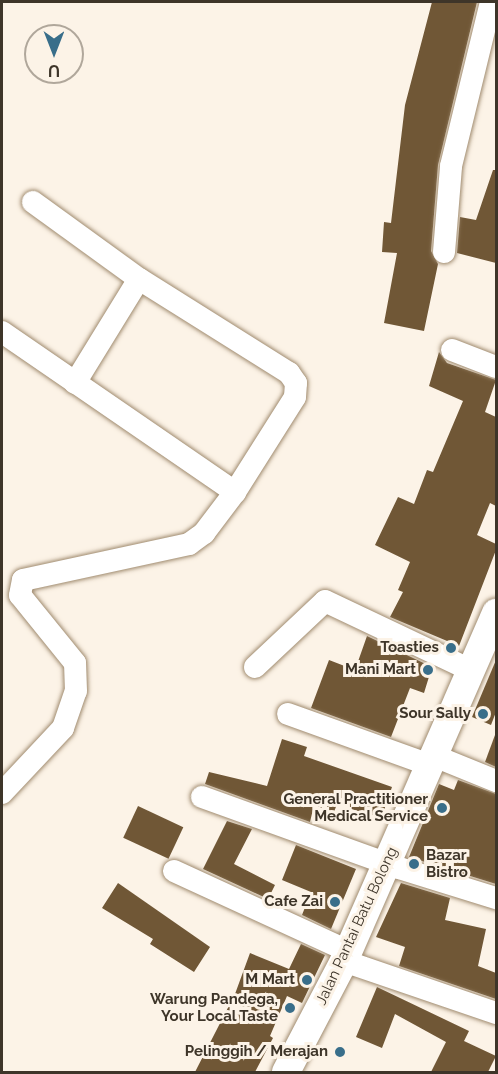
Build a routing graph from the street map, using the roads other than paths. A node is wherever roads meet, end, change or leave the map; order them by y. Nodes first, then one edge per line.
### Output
1 (491, 2) edge
2 (33, 202) dead end
3 (444, 252) dead end
4 (140, 279) junction
5 (2, 332) edge
6 (452, 350) dead end
7 (496, 367) edge
8 (75, 383) junction
9 (235, 492) junction
10 (496, 613) edge
11 (489, 648) edge
12 (255, 667) dead end
13 (470, 670) junction
14 (288, 714) dead end
15 (430, 760) junction
16 (496, 782) edge
17 (2, 793) edge
18 (202, 797) dead end
19 (387, 864) junction
20 (174, 871) dead end
21 (496, 898) edge
22 (346, 956) junction
23 (496, 1013) edge
24 (285, 1072) edge

1 - 3 street
2 - 4 street
4 - 8 street
4 - 9 street
5 - 8 street
6 - 7 street
8 - 9 street
9 - 17 street
10 - 11 street, Jalan Pantai Batu Bolong
11 - 13 street, Jalan Pantai Batu Bolong
12 - 13 street
13 - 15 street, Jalan Pantai Batu Bolong
14 - 15 street
15 - 16 street
15 - 19 street, Jalan Pantai Batu Bolong
18 - 19 street
19 - 21 street
19 - 22 street, Jalan Pantai Batu Bolong
20 - 22 street
22 - 23 street
22 - 24 street, Jalan Pantai Batu Bolong

